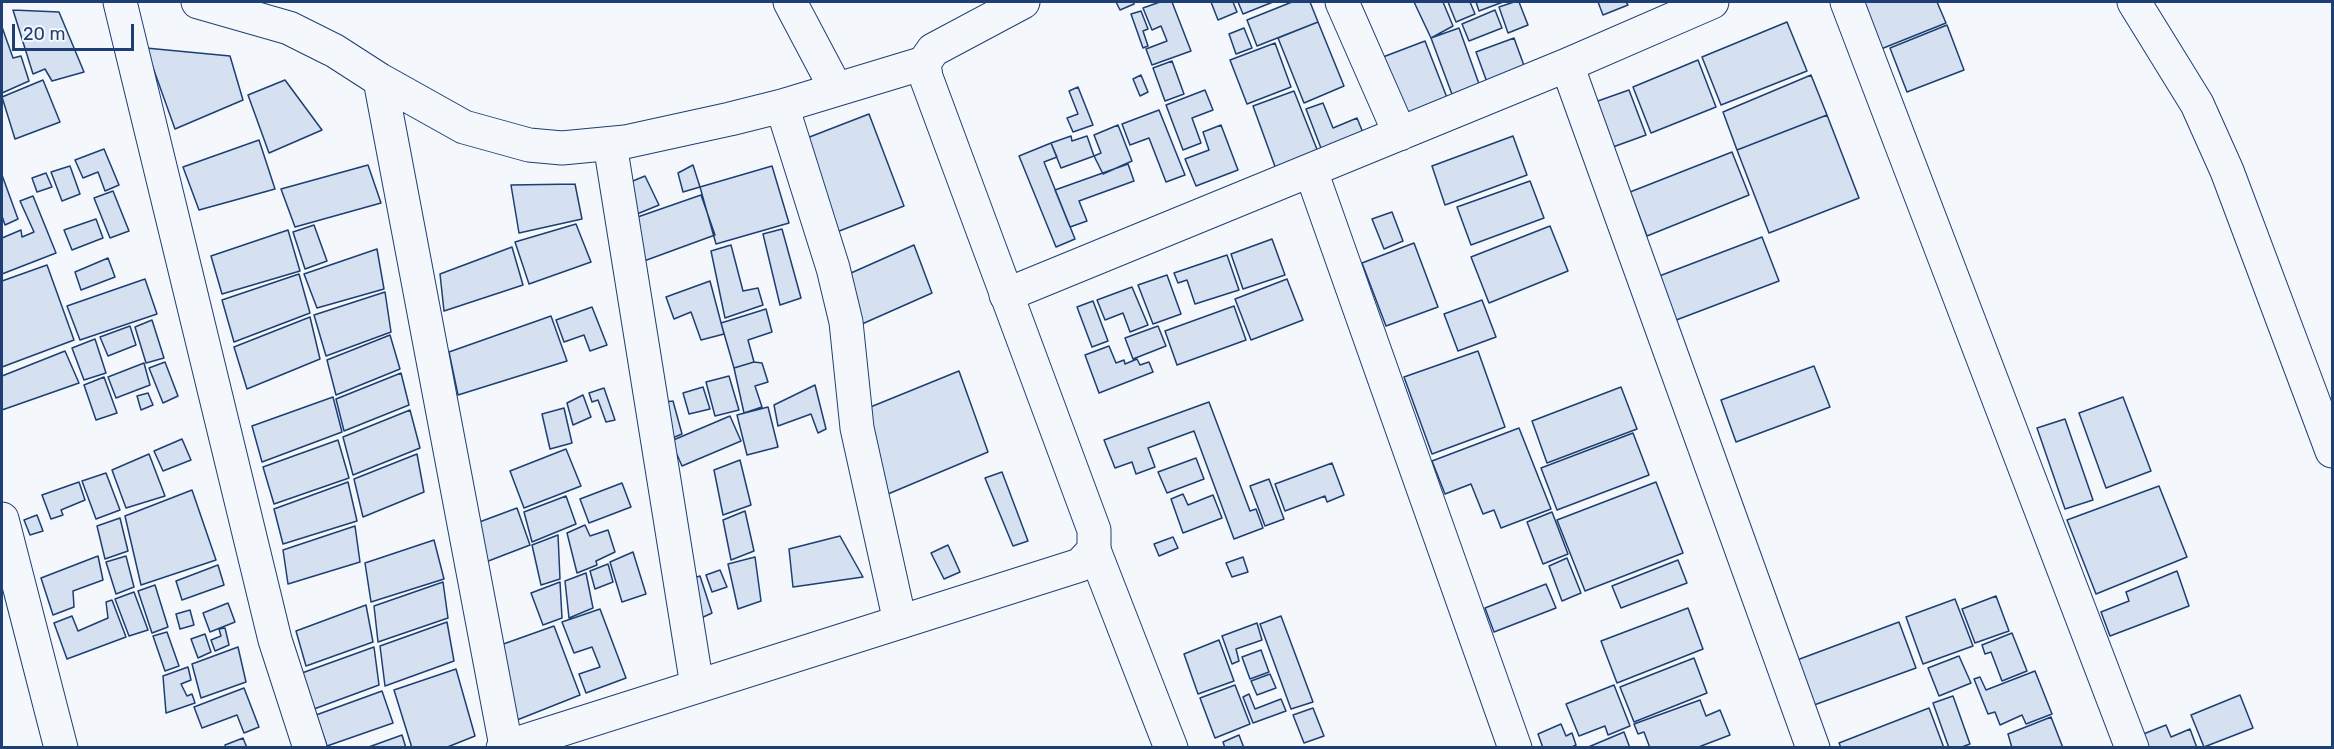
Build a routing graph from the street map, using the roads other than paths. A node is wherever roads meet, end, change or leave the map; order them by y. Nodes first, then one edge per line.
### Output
1 (120, 2) edge
2 (198, 2) edge
3 (790, 2) edge
4 (1023, 2) edge
5 (1342, 2) edge
6 (1712, 2) edge
7 (1848, 2) edge
8 (2134, 2) edge
9 (924, 63) junction
10 (1567, 65) junction
11 (380, 81) junction
12 (836, 89) junction
13 (782, 106) junction
14 (1400, 134) junction
15 (610, 144) junction
16 (1311, 171) junction
17 (1006, 295) junction
18 (2332, 451) edge
19 (2, 519) edge
20 (1094, 550) junction
21 (900, 622) junction
22 (697, 686) junction
23 (561, 739) edge
24 (61, 747) edge
25 (310, 747) edge
26 (504, 747) edge
27 (1171, 747) edge
28 (1515, 747) edge
29 (1813, 747) edge
30 (2132, 747) edge

1 - 25 street
2 - 11 street
3 - 12 street
4 - 9 street
5 - 14 street
6 - 10 street
7 - 30 street
8 - 18 street
9 - 12 street
9 - 17 street
10 - 14 street
10 - 29 street
11 - 15 street
11 - 26 street
12 - 13 street
13 - 15 street
13 - 21 street
14 - 16 street
15 - 22 street
16 - 17 street
16 - 28 street
17 - 20 street
19 - 24 street
20 - 21 street
20 - 27 street
21 - 22 street
22 - 23 street
23 - 26 street

